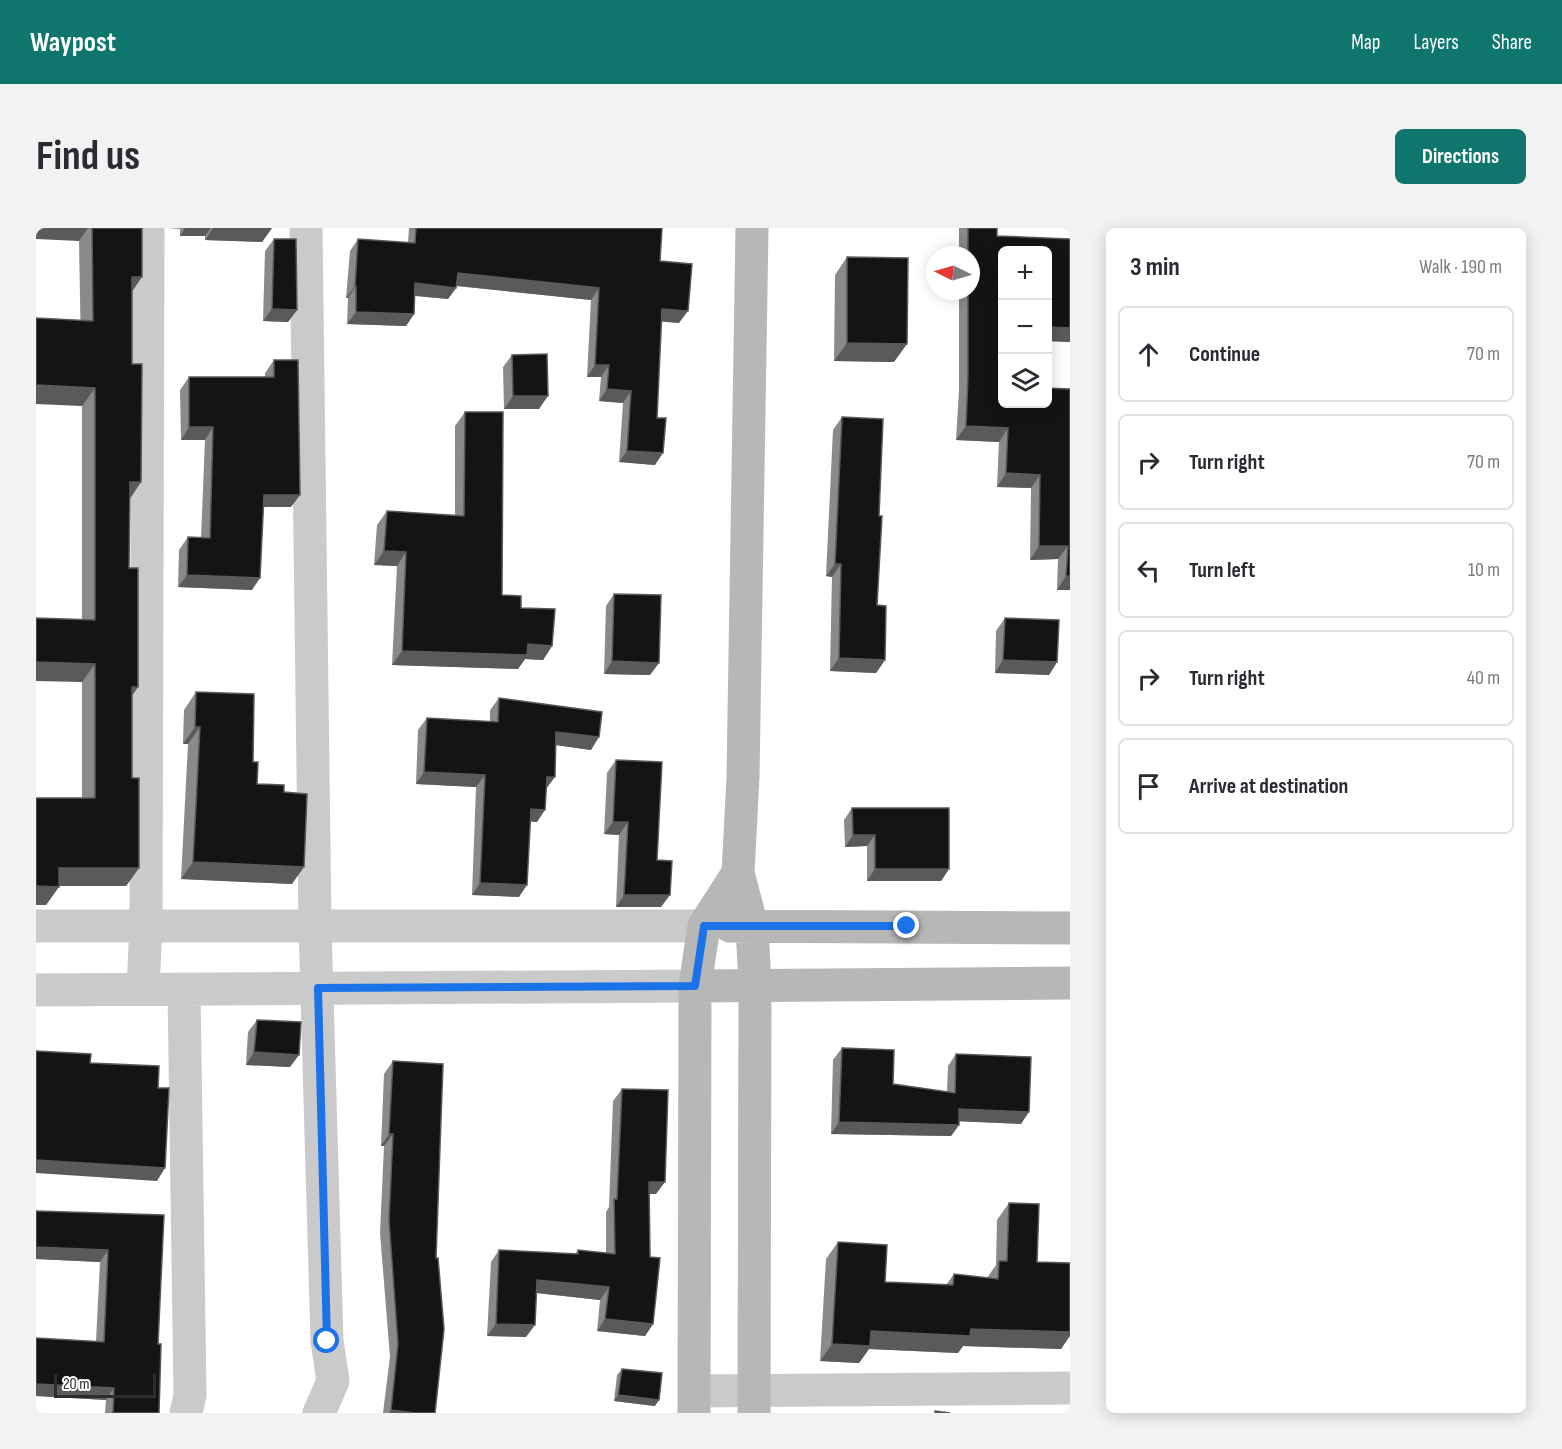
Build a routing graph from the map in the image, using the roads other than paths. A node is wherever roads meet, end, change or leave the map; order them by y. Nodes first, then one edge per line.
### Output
1 (148, 228) edge
2 (306, 228) edge
3 (752, 228) edge
4 (738, 873) junction
5 (36, 926) edge
6 (146, 926) junction
7 (315, 926) junction
8 (704, 926) junction
9 (752, 926) junction
10 (1070, 928) edge
11 (1070, 983) edge
12 (754, 985) junction
13 (695, 986) junction
14 (318, 988) junction
15 (143, 989) junction
16 (184, 989) junction
17 (36, 990) edge
18 (1070, 1388) edge
19 (694, 1402) edge
20 (754, 1402) edge
21 (186, 1413) edge
22 (319, 1413) edge

1 - 6 street
2 - 7 street
3 - 4 street
4 - 8 street
4 - 9 street
5 - 6 street
6 - 7 street
6 - 15 street
7 - 8 street
7 - 14 street
8 - 9 street
8 - 13 street
9 - 10 street
9 - 12 street
11 - 12 street
12 - 13 street
12 - 20 street
13 - 14 street
13 - 19 street
14 - 16 street
14 - 22 street
15 - 16 street
15 - 17 street
16 - 21 street
18 - 20 street
19 - 20 street

